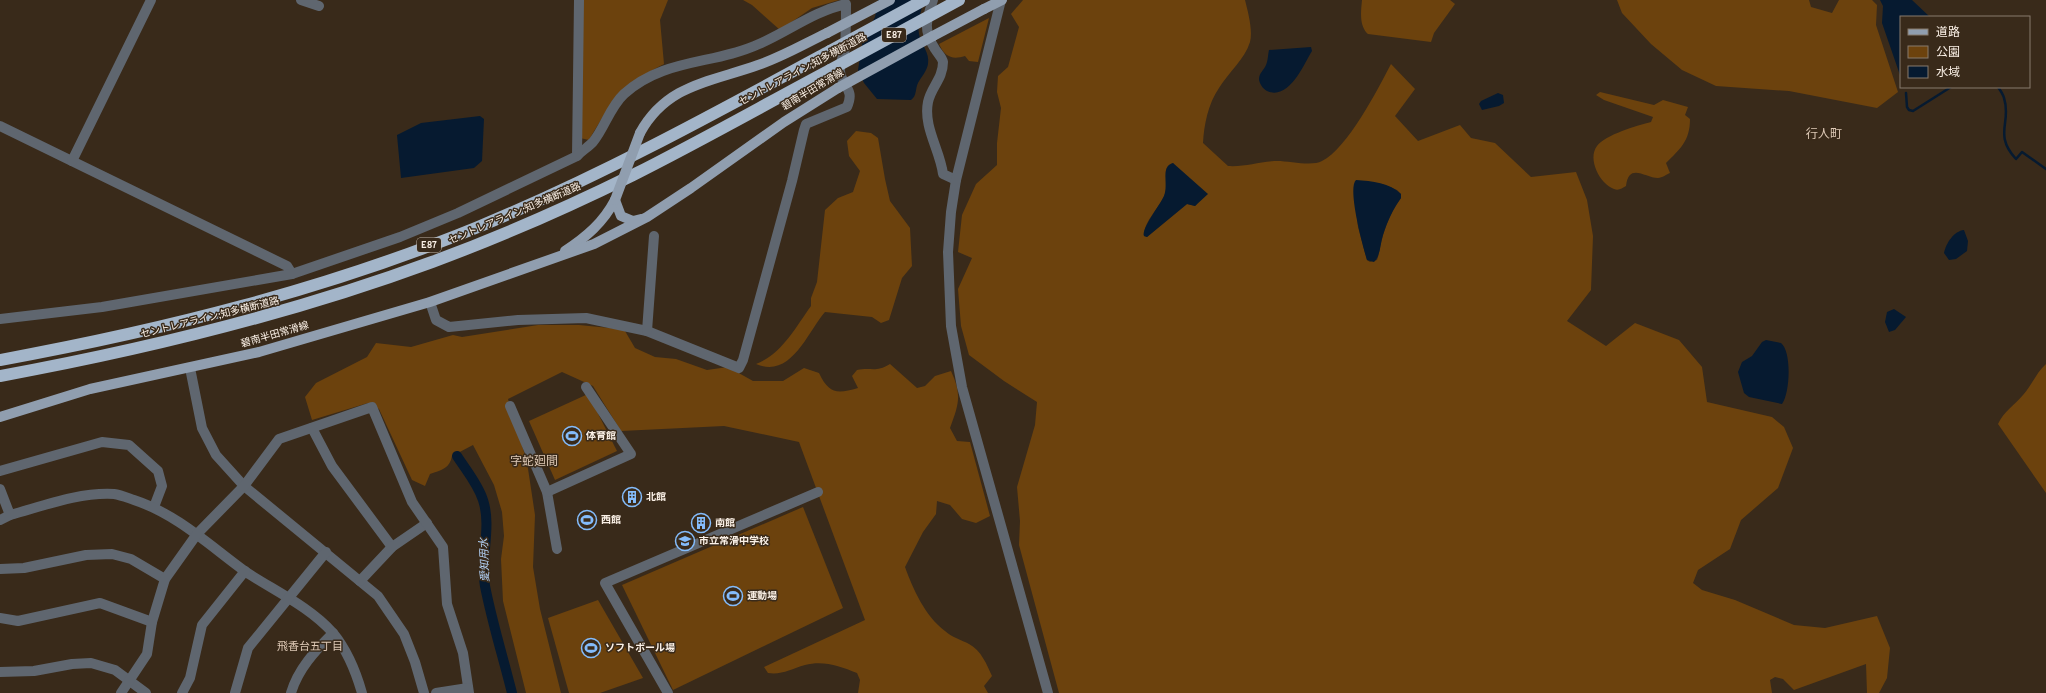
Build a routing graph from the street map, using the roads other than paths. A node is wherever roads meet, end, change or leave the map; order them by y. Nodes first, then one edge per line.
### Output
1 (151, 0) edge
2 (301, 0) edge
3 (579, 0) edge
4 (890, 0) edge
5 (924, 0) edge
6 (933, 0) edge
7 (959, 0) edge
8 (1001, 0) edge
9 (319, 6) dead end
10 (0, 126) edge
11 (577, 156) junction
12 (72, 161) junction
13 (956, 180) junction
14 (616, 200) junction
15 (647, 217) junction
16 (654, 236) dead end
17 (551, 259) junction
18 (292, 274) junction
19 (430, 302) junction
20 (0, 319) edge
21 (647, 331) junction
22 (0, 360) edge
23 (190, 368) junction
24 (39, 369) junction
25 (0, 376) edge
26 (0, 384) edge
27 (586, 387) dead end
28 (510, 406) dead end
29 (0, 417) edge
30 (312, 428) junction
31 (0, 471) edge
32 (244, 486) junction
33 (0, 489) edge
34 (547, 492) junction
35 (818, 492) dead end
36 (154, 506) junction
37 (10, 515) junction
38 (0, 520) edge
39 (427, 524) junction
40 (197, 534) junction
41 (392, 547) junction
42 (557, 549) dead end
43 (326, 552) junction
44 (0, 569) edge
45 (245, 571) junction
46 (165, 579) junction
47 (360, 581) junction
48 (287, 598) junction
49 (0, 618) edge
50 (152, 622) junction
51 (333, 633) junction
52 (0, 672) edge
53 (130, 681) junction
54 (468, 690) edge
55 (121, 693) edge
56 (146, 693) edge
57 (182, 693) edge
58 (235, 693) edge
59 (290, 693) edge
60 (362, 693) edge
61 (424, 693) edge
62 (436, 693) edge
63 (668, 693) edge
64 (1048, 693) edge

1 - 12 street
2 - 9 street
3 - 11 street
4 - 14 main road, 碧南半田常滑線, bridge
5 - 22 highway, セントレアライン;知多横断道路 / E87, bridge
6 - 13 street
7 - 24 highway, セントレアライン;知多横断道路 / E87, bridge
8 - 13 street
8 - 15 main road, 碧南半田常滑線, bridge
10 - 12 street
11 - 18 street
11 - 21 street
12 - 18 street
13 - 64 street
14 - 15 main road, 碧南半田常滑線
14 - 17 main road, 碧南半田常滑線
15 - 17 main road, 碧南半田常滑線
16 - 21 street
17 - 19 main road, 碧南半田常滑線
18 - 20 street
19 - 21 street
19 - 23 main road, 碧南半田常滑線
23 - 29 main road, 碧南半田常滑線
23 - 32 street
24 - 25 highway, セントレアライン;知多横断道路 / E87
24 - 26 highway
27 - 34 street
28 - 34 street
30 - 32 street
30 - 39 street
30 - 41 street
31 - 36 street
32 - 40 street
32 - 43 street
33 - 37 street
34 - 42 street
35 - 63 street
36 - 37 street
36 - 40 street
37 - 38 street
39 - 41 street
39 - 54 street
40 - 45 street
40 - 46 street
41 - 47 street
43 - 47 street
43 - 48 street
44 - 46 street
45 - 48 street
45 - 57 street
46 - 50 street
47 - 61 street
48 - 51 street
48 - 58 street
49 - 50 street
50 - 53 street
51 - 59 street
51 - 60 street
52 - 53 street
53 - 55 street
53 - 56 street
54 - 62 street

